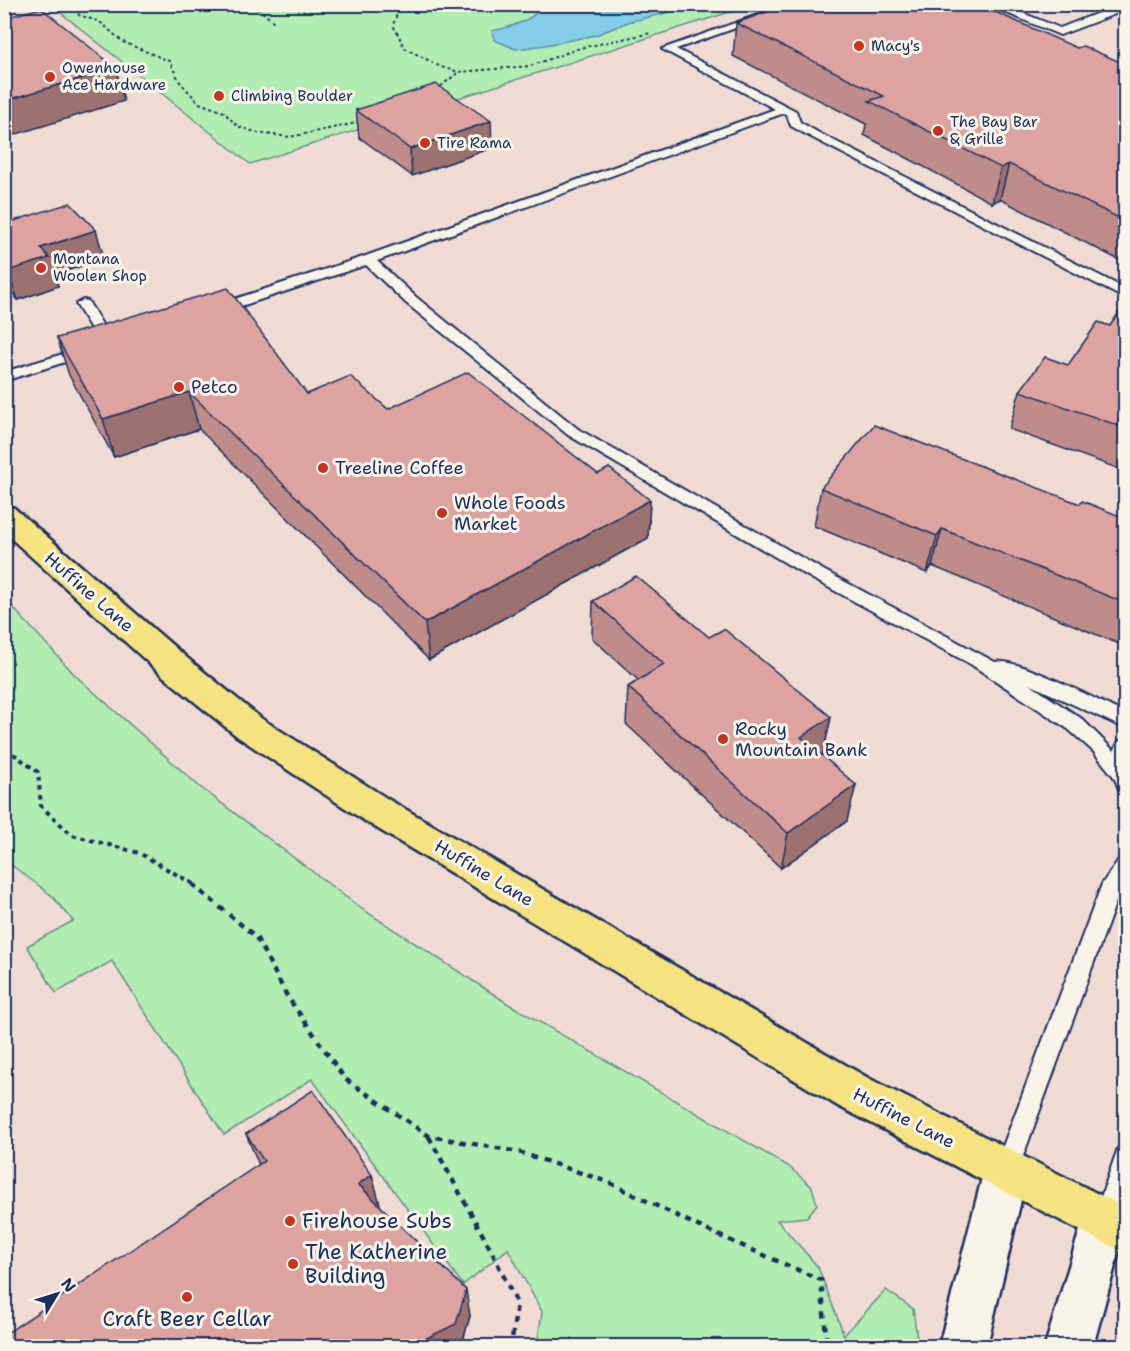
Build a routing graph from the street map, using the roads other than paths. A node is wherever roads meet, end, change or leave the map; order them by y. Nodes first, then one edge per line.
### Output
1 (799, 4) edge
2 (990, 4) edge
3 (1125, 6) edge
4 (785, 109) junction
5 (368, 260) junction
6 (1125, 295) edge
7 (83, 304) dead end
8 (198, 315) edge
9 (4, 377) edge
10 (4, 515) edge
11 (978, 660) junction
12 (1125, 722) edge
13 (1125, 746) edge
14 (1123, 778) edge
15 (1125, 865) edge
16 (1125, 1156) edge
17 (1006, 1170) junction
18 (1115, 1227) edge
19 (963, 1347) edge
20 (1069, 1347) edge

1 - 4 lane
2 - 3 lane
4 - 5 lane
4 - 6 lane
5 - 8 lane
5 - 11 lane
7 - 9 lane
10 - 17 highway, Huffine Lane
11 - 12 lane
11 - 14 lane
13 - 14 lane
15 - 17 lane
16 - 18 lane
17 - 18 highway, Huffine Lane
17 - 19 main road
18 - 20 main road

